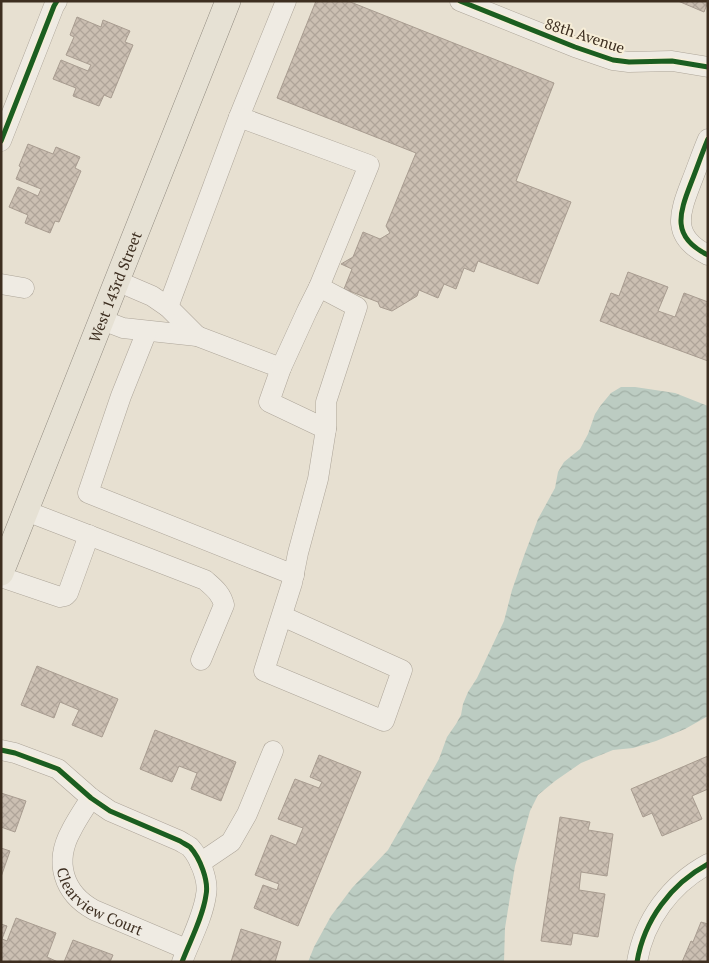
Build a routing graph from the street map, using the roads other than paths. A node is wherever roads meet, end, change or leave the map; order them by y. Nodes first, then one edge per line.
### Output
1 (57, 1) edge
2 (228, 1) edge
3 (286, 1) edge
4 (460, 1) edge
5 (708, 67) edge
6 (239, 117) junction
7 (708, 139) edge
8 (1, 141) edge
9 (708, 255) edge
10 (116, 281) junction
11 (1, 284) edge
12 (319, 287) junction
13 (24, 288) dead end
14 (168, 308) junction
15 (102, 320) junction
16 (148, 331) junction
17 (197, 336) junction
18 (282, 368) junction
19 (326, 429) junction
20 (26, 511) junction
21 (89, 535) junction
22 (1, 573) edge
23 (294, 576) junction
24 (1, 577) edge
25 (282, 616) junction
26 (201, 660) dead end
27 (1, 750) edge
28 (274, 751) dead end
29 (91, 798) junction
30 (200, 863) junction
31 (708, 864) edge
32 (184, 956) edge
33 (637, 962) edge

1 - 8 street
2 - 10 main road, West 143rd Street
3 - 6 street
4 - 5 street, 88th Avenue
6 - 12 street
6 - 14 street
7 - 9 street
10 - 14 street
10 - 15 main road, West 143rd Street
11 - 13 street
12 - 18 street
12 - 19 street
14 - 17 street
15 - 16 street
15 - 20 main road, West 143rd Street
16 - 17 street
16 - 23 street
17 - 18 street
18 - 19 street
19 - 23 street
20 - 21 street
20 - 22 main road, West 143rd Street
21 - 24 street
21 - 26 street
23 - 25 street
25 - 25 street
27 - 29 street
28 - 30 street
29 - 30 street
29 - 32 street, Clearview Court
30 - 32 street
31 - 33 street

